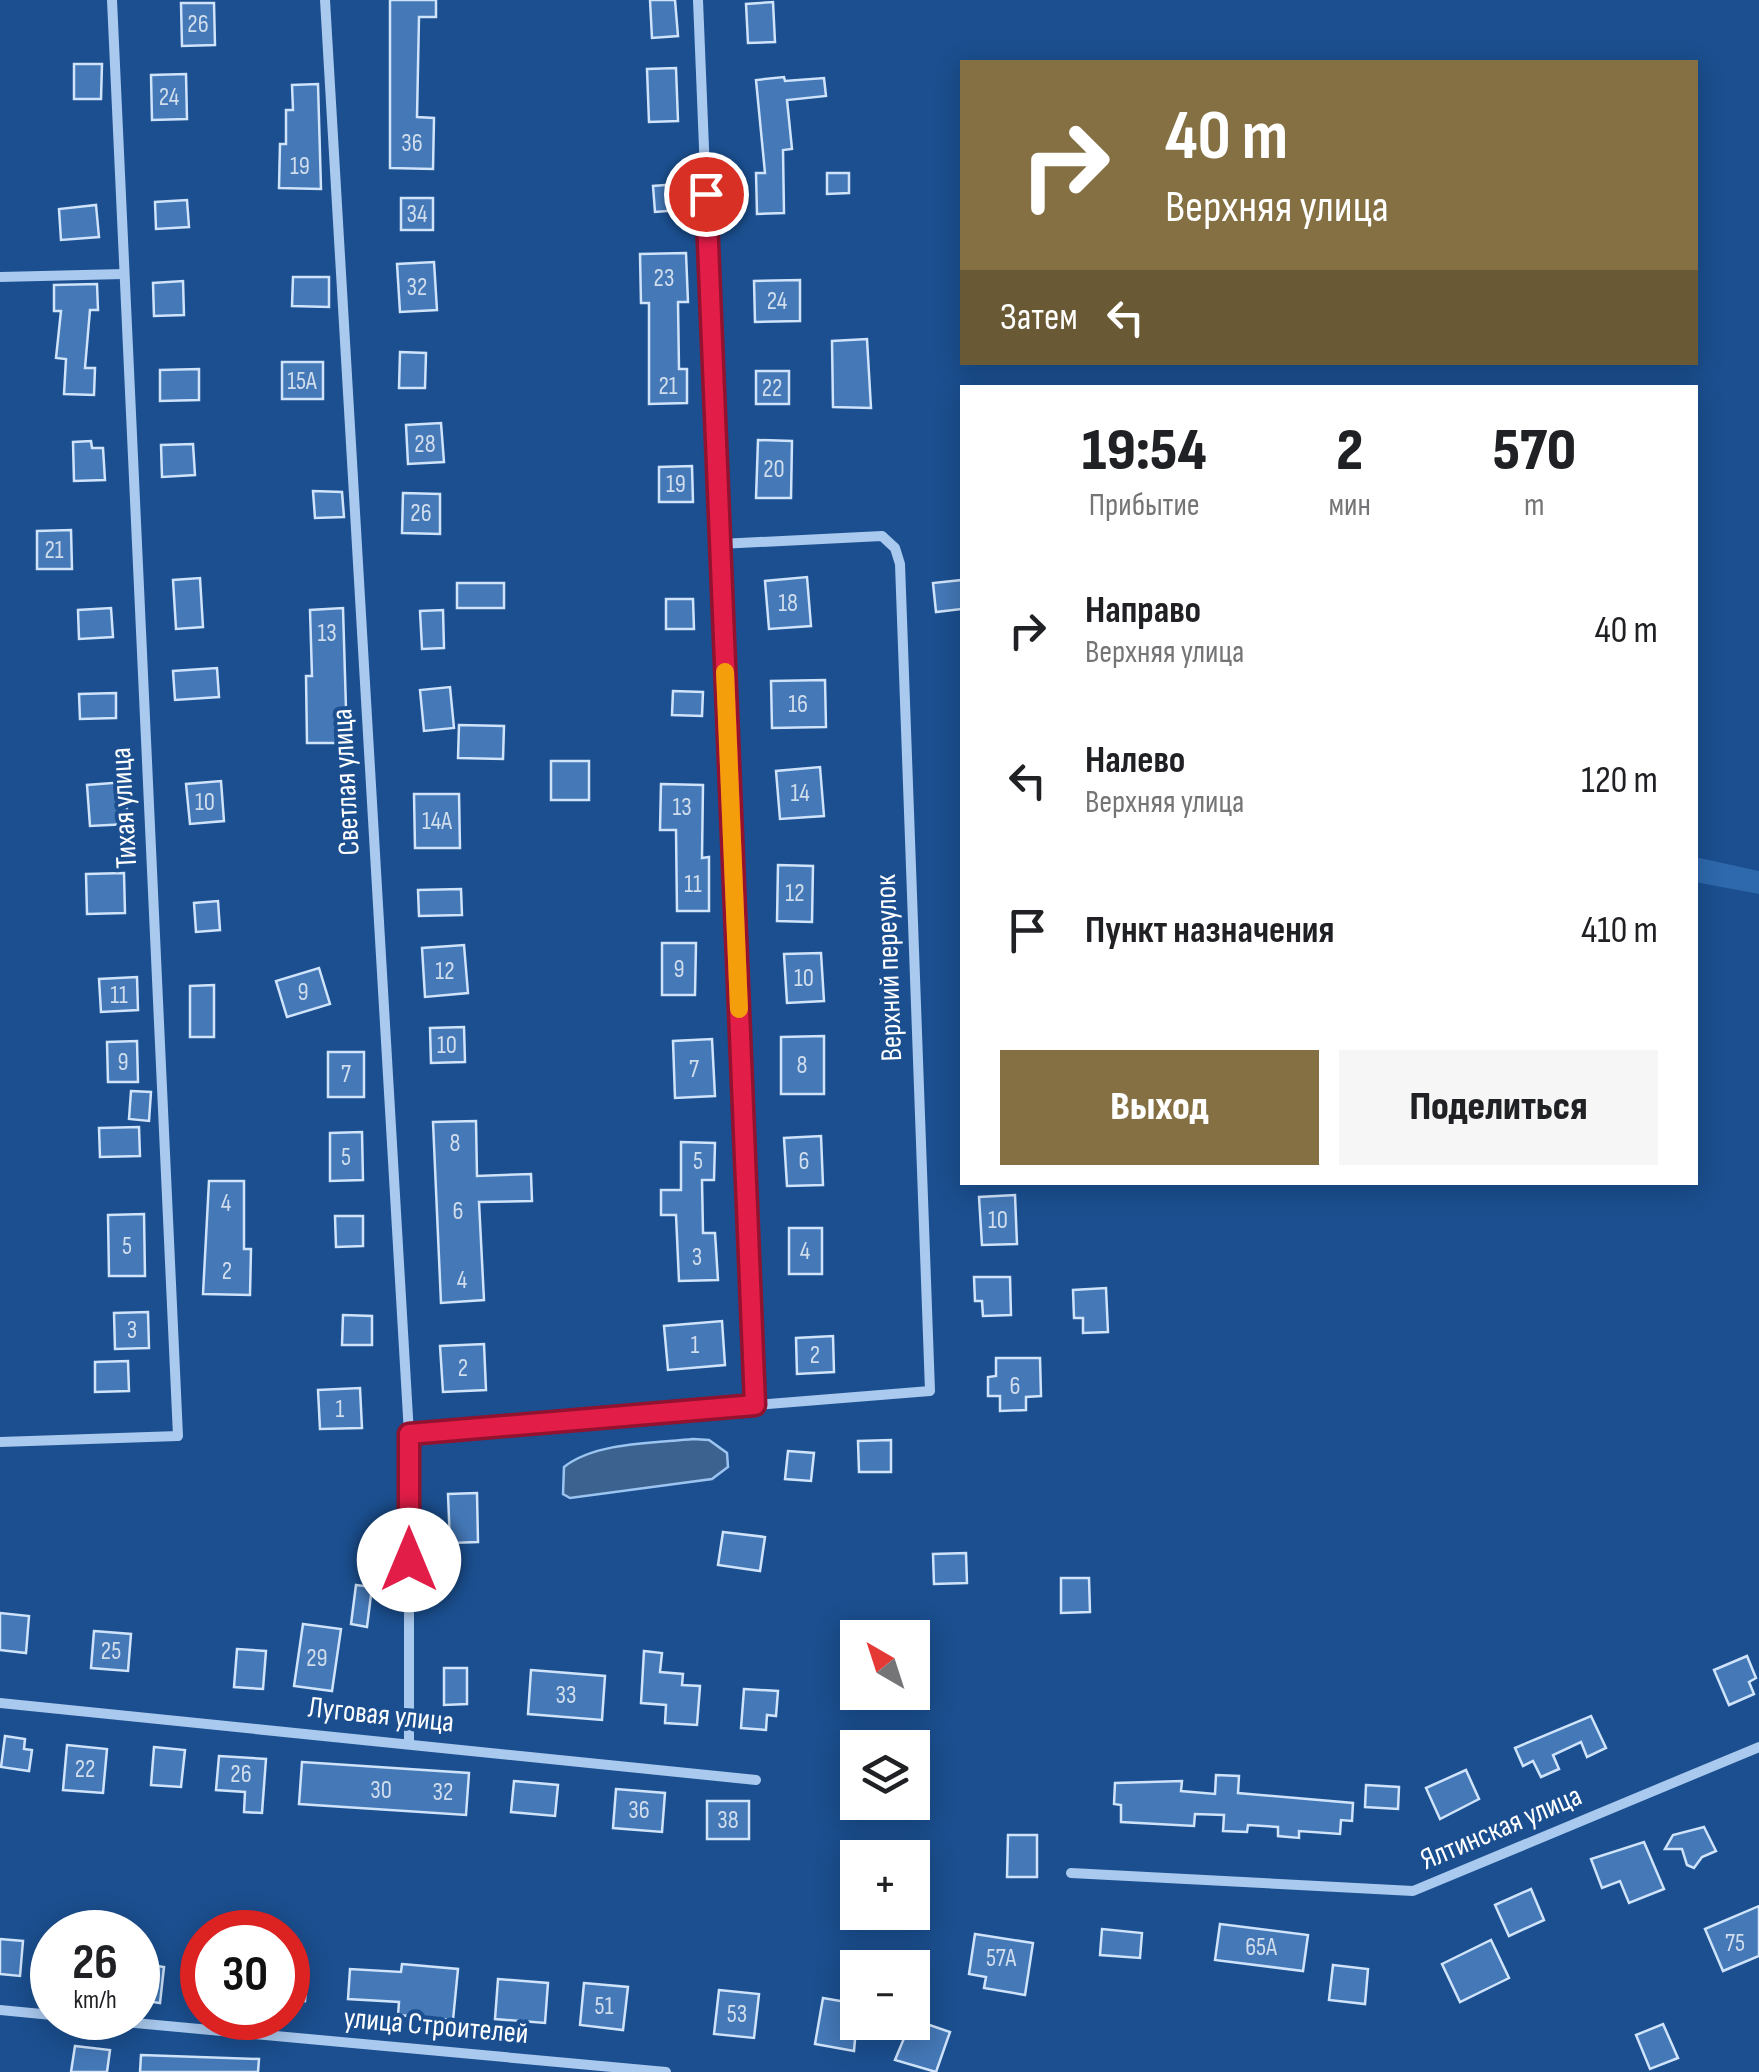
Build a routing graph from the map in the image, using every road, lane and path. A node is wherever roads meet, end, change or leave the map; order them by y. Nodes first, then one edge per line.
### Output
1 (112, 0) edge
2 (325, 0) edge
3 (698, 0) edge
4 (124, 274) junction
5 (0, 277) edge
6 (720, 544) junction
7 (755, 1405) junction
8 (409, 1434) junction
9 (0, 1442) edge
10 (0, 1702) edge
11 (409, 1743) junction
12 (1759, 1747) edge
13 (756, 1780) dead end
14 (1071, 1873) dead end
15 (0, 2010) edge
16 (30, 2013) edge
17 (160, 2025) edge
18 (666, 2072) edge

1 - 4 street, Тихая улица
2 - 8 street, Светлая улица
3 - 6 street
4 - 5 street
4 - 9 street, Тихая улица
6 - 7 street
6 - 7 street, Верхний переулок
7 - 8 street
8 - 11 street, Светлая улица
10 - 11 street, Луговая улица
11 - 13 street, Луговая улица
12 - 14 street, Ялтинская улица
15 - 16 street
17 - 18 street, улица Строителей

